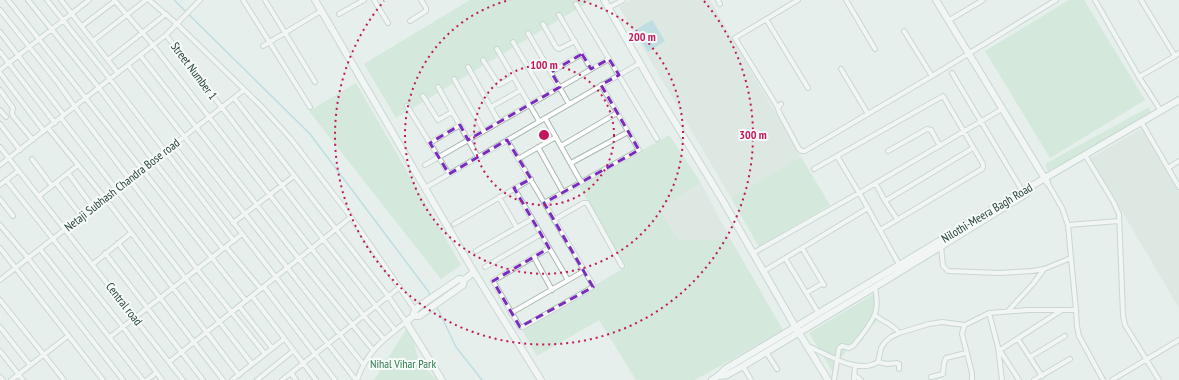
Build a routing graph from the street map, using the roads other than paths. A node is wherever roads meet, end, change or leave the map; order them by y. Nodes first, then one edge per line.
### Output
1 (8, 0) edge
2 (28, 0) edge
3 (47, 0) edge
4 (61, 0) edge
5 (89, 0) edge
6 (115, 0) edge
7 (147, 0) edge
8 (200, 0) edge
9 (243, 0) edge
10 (265, 0) edge
11 (315, 0) edge
12 (364, 0) edge
13 (374, 0) edge
14 (422, 0) edge
15 (604, 0) edge
16 (798, 0) edge
17 (846, 0) edge
18 (936, 0) edge
19 (983, 0) edge
20 (1056, 0) edge
21 (1095, 0) edge
22 (1141, 0) edge
23 (620, 1) edge
24 (576, 4) dead end
25 (608, 8) junction
26 (0, 10) edge
27 (322, 11) junction
28 (72, 14) junction
29 (166, 14) junction
30 (340, 14) dead end
31 (127, 15) junction
32 (559, 15) dead end
33 (766, 19) junction
34 (63, 20) junction
35 (410, 21) dead end
36 (948, 21) junction
37 (388, 23) dead end
38 (177, 24) junction
39 (543, 24) dead end
40 (82, 26) junction
41 (52, 30) junction
42 (904, 31) dead end
43 (0, 32) edge
44 (142, 33) junction
45 (285, 33) junction
46 (528, 33) dead end
47 (166, 35) junction
48 (39, 39) junction
49 (93, 41) junction
50 (575, 41) junction
51 (270, 42) junction
52 (513, 42) dead end
53 (153, 45) junction
54 (263, 46) dead end
55 (29, 47) junction
56 (497, 49) dead end
57 (875, 49) dead end
58 (0, 52) edge
59 (582, 54) junction
60 (968, 54) junction
61 (140, 55) junction
62 (1177, 55) edge
63 (18, 56) junction
64 (609, 59) junction
65 (108, 60) junction
66 (483, 60) dead end
67 (9, 63) junction
68 (640, 63) junction
69 (128, 65) junction
70 (468, 67) dead end
71 (841, 68) dead end
72 (591, 69) junction
73 (0, 70) edge
74 (551, 72) junction
75 (952, 72) dead end
76 (0, 73) edge
77 (118, 73) junction
78 (619, 75) junction
79 (932, 76) junction
80 (513, 77) junction
81 (1139, 77) junction
82 (454, 78) dead end
83 (110, 79) junction
84 (315, 82) dead end
85 (601, 85) junction
86 (438, 87) dead end
87 (560, 87) junction
88 (99, 88) junction
89 (808, 88) dead end
90 (0, 90) edge
91 (244, 90) junction
92 (521, 90) junction
93 (423, 96) dead end
94 (545, 96) junction
95 (86, 98) junction
96 (234, 98) junction
97 (1179, 100) edge
98 (569, 104) junction
99 (1179, 104) edge
100 (529, 105) junction
101 (407, 106) dead end
102 (75, 107) junction
103 (221, 107) junction
104 (310, 107) dead end
105 (490, 107) junction
106 (1002, 109) junction
107 (0, 110) edge
108 (1161, 111) junction
109 (452, 112) junction
110 (617, 113) junction
111 (868, 114) junction
112 (63, 116) junction
113 (6, 117) dead end
114 (209, 117) junction
115 (545, 118) junction
116 (539, 121) junction
117 (499, 122) junction
118 (981, 122) junction
119 (55, 123) junction
120 (0, 124) edge
121 (460, 125) junction
122 (1143, 125) junction
123 (196, 127) junction
124 (46, 129) junction
125 (484, 131) junction
126 (628, 132) junction
127 (964, 132) junction
128 (185, 136) junction
129 (556, 137) junction
130 (657, 139) dead end
131 (33, 140) junction
132 (468, 140) junction
133 (507, 140) junction
134 (430, 143) junction
135 (173, 145) junction
136 (561, 146) junction
137 (940, 146) junction
138 (0, 147) edge
139 (538, 147) junction
140 (974, 148) junction
141 (20, 150) junction
142 (165, 151) junction
143 (888, 151) dead end
144 (837, 156) junction
145 (438, 157) junction
146 (478, 157) junction
147 (1086, 157) junction
148 (9, 159) junction
149 (32, 159) dead end
150 (518, 159) junction
151 (153, 160) junction
152 (1179, 161) edge
153 (571, 163) junction
154 (0, 165) edge
155 (78, 165) junction
156 (425, 165) dead end
157 (1168, 168) junction
158 (814, 169) dead end
159 (18, 170) junction
160 (141, 170) junction
161 (68, 173) junction
162 (448, 174) junction
163 (294, 176) junction
164 (129, 179) junction
165 (531, 179) junction
166 (6, 180) junction
167 (1046, 180) junction
168 (581, 182) junction
169 (0, 184) edge
170 (876, 184) junction
171 (54, 185) junction
172 (282, 186) junction
173 (1179, 187) edge
174 (425, 188) junction
175 (514, 188) junction
176 (116, 189) junction
177 (563, 192) junction
178 (1023, 192) junction
179 (859, 193) junction
180 (270, 195) junction
181 (39, 196) junction
182 (499, 197) junction
183 (105, 198) junction
184 (0, 199) edge
185 (885, 201) junction
186 (544, 203) junction
187 (258, 204) junction
188 (93, 207) junction
189 (868, 208) junction
190 (245, 214) junction
191 (13, 216) dead end
192 (82, 217) junction
193 (351, 217) junction
194 (532, 219) junction
195 (897, 219) junction
196 (554, 220) junction
197 (1119, 221) junction
198 (233, 224) junction
199 (454, 224) dead end
200 (0, 225) edge
201 (1068, 225) junction
202 (517, 228) junction
203 (65, 229) junction
204 (336, 229) junction
205 (880, 230) junction
206 (131, 233) junction
207 (242, 234) junction
208 (541, 234) junction
209 (53, 239) junction
210 (323, 239) junction
211 (234, 241) junction
212 (118, 243) junction
213 (940, 244) junction
214 (0, 248) edge
215 (224, 248) junction
216 (549, 248) junction
217 (802, 248) junction
218 (40, 249) junction
219 (311, 249) junction
220 (476, 250) dead end
221 (753, 253) junction
222 (105, 254) junction
223 (534, 257) junction
224 (28, 258) junction
225 (212, 258) junction
226 (785, 258) junction
227 (1071, 258) junction
228 (299, 259) junction
229 (93, 264) junction
230 (622, 266) dead end
231 (900, 266) junction
232 (485, 267) dead end
233 (16, 268) junction
234 (287, 268) junction
235 (198, 269) junction
236 (1044, 269) junction
237 (764, 270) junction
238 (584, 271) junction
239 (474, 272) junction
240 (1, 278) edge
241 (186, 278) junction
242 (276, 278) junction
243 (464, 280) junction
244 (568, 280) junction
245 (400, 287) junction
246 (875, 287) junction
247 (172, 288) junction
248 (262, 288) junction
249 (552, 290) junction
250 (806, 293) junction
251 (252, 296) junction
252 (388, 296) junction
253 (160, 297) junction
254 (0, 300) edge
255 (246, 301) junction
256 (239, 306) junction
257 (376, 306) junction
258 (147, 307) junction
259 (1062, 310) junction
260 (1076, 310) junction
261 (415, 311) junction
262 (1008, 311) junction
263 (232, 312) junction
264 (512, 313) junction
265 (989, 313) junction
266 (819, 314) junction
267 (875, 315) junction
268 (364, 316) junction
269 (134, 317) junction
270 (219, 322) junction
271 (406, 322) junction
272 (352, 325) junction
273 (965, 325) junction
274 (0, 327) edge
275 (122, 327) junction
276 (395, 330) junction
277 (798, 330) junction
278 (207, 332) junction
279 (899, 333) junction
280 (340, 334) junction
281 (68, 336) junction
282 (1065, 336) dead end
283 (110, 337) junction
284 (284, 338) junction
285 (384, 339) junction
286 (1018, 339) junction
287 (1179, 340) edge
288 (194, 342) junction
289 (327, 344) junction
290 (808, 346) junction
291 (272, 348) junction
292 (999, 349) junction
293 (373, 350) junction
294 (0, 351) edge
295 (294, 351) junction
296 (182, 352) junction
297 (766, 352) junction
298 (966, 353) junction
299 (44, 354) junction
300 (265, 354) junction
301 (315, 354) junction
302 (1030, 357) junction
303 (837, 359) junction
304 (1070, 359) dead end
305 (1147, 360) junction
306 (169, 362) junction
307 (878, 362) junction
308 (303, 363) junction
309 (252, 364) junction
310 (363, 364) junction
311 (30, 365) junction
312 (743, 366) junction
313 (855, 366) junction
314 (777, 369) dead end
315 (899, 369) dead end
316 (156, 373) junction
317 (290, 373) junction
318 (18, 374) junction
319 (239, 375) junction
320 (854, 375) junction
321 (1042, 376) junction
322 (0, 377) edge
323 (931, 377) dead end
324 (719, 378) edge
325 (2, 380) edge
326 (11, 380) edge
327 (23, 380) edge
328 (64, 380) edge
329 (103, 380) edge
330 (123, 380) edge
331 (143, 380) edge
332 (147, 380) edge
333 (162, 380) edge
334 (183, 380) edge
335 (203, 380) edge
336 (223, 380) edge
337 (232, 380) edge
338 (257, 380) edge
339 (282, 380) edge
340 (296, 380) edge
341 (316, 380) edge
342 (335, 380) edge
343 (356, 380) edge
344 (442, 380) edge
345 (540, 380) edge
346 (712, 380) edge
347 (751, 380) edge
348 (828, 380) edge
349 (834, 380) edge
350 (854, 380) edge
351 (861, 380) edge
352 (972, 380) edge
353 (1002, 380) edge
354 (1019, 380) edge
355 (1034, 380) edge
356 (1103, 380) edge
357 (1112, 380) edge
358 (1159, 380) edge

1 - 48 street
2 - 41 street
3 - 34 street
4 - 28 street
5 - 28 street
6 - 31 street
6 - 40 street
7 - 29 street
7 - 31 street
8 - 38 street
9 - 51 street
10 - 45 street
11 - 27 street
12 - 30 street
13 - 37 street
14 - 35 street
15 - 25 street
16 - 33 street
17 - 57 street
18 - 36 street
19 - 36 street
20 - 60 street
21 - 81 street
22 - 62 street
23 - 25 street
24 - 64 street
25 - 68 street
26 - 55 street
27 - 45 street
27 - 174 street
28 - 34 street
28 - 40 street
29 - 38 street
29 - 44 street
31 - 44 street
31 - 49 street
32 - 50 street
33 - 89 street
33 - 111 street
34 - 41 street
34 - 83 street
36 - 60 street
38 - 47 street
38 - 91 street
39 - 50 street
40 - 49 street
41 - 48 street
41 - 88 street
42 - 79 street
43 - 63 street
44 - 53 street
44 - 65 street
45 - 51 street
45 - 84 street
46 - 74 street
47 - 53 street
47 - 103 street, Street Number 1
48 - 55 street
48 - 95 street
49 - 65 street
50 - 59 street
51 - 54 street
51 - 104 street
52 - 94 street
53 - 61 street
53 - 114 street
55 - 63 street
55 - 102 street
56 - 80 street
58 - 67 street
59 - 72 street
59 - 74 street
60 - 79 street
60 - 106 street
61 - 69 street
61 - 123 street
62 - 81 street
63 - 67 street
63 - 112 street
64 - 72 street
64 - 78 street
65 - 77 street
66 - 80 street
67 - 73 street
67 - 119 street
68 - 78 street
68 - 221 street
69 - 77 street
69 - 128 street
70 - 105 street
71 - 111 street
72 - 87 street
74 - 87 street
75 - 118 street
76 - 124 street
77 - 83 street
78 - 85 street
78 - 130 street
79 - 111 street
80 - 92 street
81 - 108 street
82 - 125 street
83 - 88 street
83 - 142 street
85 - 98 street
85 - 110 street
86 - 109 street
87 - 94 street
87 - 98 street
88 - 95 street
88 - 151 street
90 - 131 street
91 - 96 street, Netaji Subhash Chandra Bose road
91 - 193 street
92 - 100 street
92 - 105 street
93 - 109 street
94 - 100 street
95 - 102 street
95 - 160 street
96 - 103 street, Netaji Subhash Chandra Bose road
96 - 163 street
97 - 108 street, Nilothi-Meera Bagh Road
98 - 115 street
99 - 122 street, Nilothi-Meera Bagh Road
100 - 116 street
100 - 117 street
101 - 134 street
102 - 112 street
102 - 164 street
103 - 114 street, Netaji Subhash Chandra Bose road
103 - 172 street, Street Number 1
105 - 117 street
106 - 118 street
106 - 167 street
107 - 113 street
108 - 147 street, Nilothi-Meera Bagh Road
109 - 121 street
110 - 126 street
110 - 136 street
112 - 119 street
112 - 176 street
114 - 123 street, Netaji Subhash Chandra Bose road
114 - 180 street
115 - 116 street
115 - 129 street
116 - 133 street
117 - 125 street
118 - 127 street
118 - 178 street
119 - 124 street
120 - 141 street
121 - 132 street
121 - 134 street
122 - 147 street, Nilothi-Meera Bagh Road
122 - 157 street
123 - 128 street, Netaji Subhash Chandra Bose road
123 - 187 street
124 - 131 street
124 - 155 street
125 - 132 street
126 - 153 street
126 - 168 street
127 - 137 street
127 - 140 street
127 - 144 street
128 - 135 street, Netaji Subhash Chandra Bose road
128 - 190 street
129 - 136 street
129 - 139 street
131 - 141 street
132 - 145 street
132 - 146 street
133 - 146 street
133 - 150 street
134 - 145 street
135 - 142 street, Netaji Subhash Chandra Bose road
135 - 198 street
136 - 153 street
137 - 143 street
137 - 170 street
138 - 148 street, Central road
139 - 150 street
139 - 177 street
140 - 185 street
140 - 195 street
141 - 148 street
142 - 151 street, Netaji Subhash Chandra Bose road
142 - 211 street
144 - 158 street
144 - 179 street
145 - 156 street
145 - 162 street
146 - 162 street
147 - 167 street, Nilothi-Meera Bagh Road
147 - 197 street
148 - 154 street
148 - 159 street, Central road
149 - 171 street
150 - 165 street
151 - 160 street, Netaji Subhash Chandra Bose road
151 - 215 street
152 - 157 street
153 - 168 street
155 - 161 street
155 - 183 street
157 - 173 street
159 - 166 street
159 - 181 street, Central road
160 - 164 street, Netaji Subhash Chandra Bose road
160 - 225 street
161 - 171 street
161 - 188 street
162 - 174 street
163 - 172 street
163 - 204 street
164 - 176 street, Netaji Subhash Chandra Bose road
164 - 235 street
165 - 175 street
165 - 186 street
166 - 169 street
166 - 209 street
167 - 178 street, Nilothi-Meera Bagh Road
167 - 201 street
167 - 213 street, Nilothi-Meera Bagh Road
168 - 177 street
170 - 179 street
170 - 185 street
171 - 181 street
171 - 192 street
172 - 180 street
172 - 210 street, Street Number 1
174 - 239 street
175 - 182 street
175 - 194 street
176 - 183 street, Netaji Subhash Chandra Bose road
176 - 241 street
177 - 186 street
178 - 213 street, Nilothi-Meera Bagh Road
179 - 189 street
179 - 221 street
180 - 187 street
180 - 219 street
181 - 203 street, Central road
182 - 199 street
182 - 202 street
183 - 188 street, Netaji Subhash Chandra Bose road
183 - 206 street
184 - 191 street
185 - 195 street
186 - 196 street
187 - 190 street
187 - 228 street
188 - 192 street, Netaji Subhash Chandra Bose road
189 - 205 street
189 - 217 street
190 - 198 street
190 - 234 street
192 - 203 street, Netaji Subhash Chandra Bose road
193 - 204 street
193 - 245 street
194 - 202 street
194 - 208 street
195 - 205 street
196 - 230 street
196 - 238 street
197 - 201 street
197 - 305 street
198 - 207 street
200 - 224 street
201 - 227 street
202 - 220 street
203 - 209 street, Netaji Subhash Chandra Bose road
203 - 229 street, Central road
204 - 210 street
204 - 252 street
205 - 231 street
206 - 212 street
206 - 247 street
207 - 211 street
207 - 242 street
208 - 216 street
208 - 232 street
209 - 218 street, Netaji Subhash Chandra Bose road
209 - 275 street
210 - 219 street
210 - 257 street, Street Number 1
211 - 215 street
212 - 222 street
212 - 253 street
213 - 231 street, Nilothi-Meera Bagh Road
213 - 236 street
213 - 246 street, Nilothi-Meera Bagh Road
214 - 233 street
215 - 225 street
215 - 248 street
216 - 223 street
216 - 244 street
217 - 226 street
217 - 250 street
218 - 224 street, Netaji Subhash Chandra Bose road
218 - 283 street
219 - 228 street
219 - 268 street
221 - 237 street
222 - 229 street
222 - 258 street
223 - 249 street
223 - 264 street
224 - 233 street, Netaji Subhash Chandra Bose road
224 - 330 street
225 - 235 street
225 - 255 street
226 - 237 street
226 - 250 street
227 - 236 street
227 - 260 street
228 - 234 street
228 - 272 street
229 - 269 street, Central road
231 - 266 street, Nilothi-Meera Bagh Road
233 - 240 street, Netaji Subhash Chandra Bose road
233 - 281 street
234 - 242 street
234 - 280 street
235 - 241 street
235 - 263 street
236 - 262 street
237 - 277 street
238 - 244 street
238 - 264 street
239 - 243 street
239 - 345 street
241 - 247 street
241 - 270 street
242 - 248 street
242 - 289 street
243 - 261 street
243 - 261 street
244 - 249 street
245 - 252 street
245 - 261 street
246 - 267 street
246 - 277 street, Nilothi-Meera Bagh Road
247 - 253 street
247 - 278 street
248 - 251 street
248 - 301 street
249 - 264 street
250 - 266 street
251 - 255 street
251 - 284 street
252 - 257 street
252 - 271 street
253 - 258 street
253 - 288 street
254 - 299 street
255 - 256 street
256 - 263 street
256 - 291 street
257 - 268 street
257 - 276 street, Street Number 1
258 - 269 street
258 - 296 street
259 - 260 street
259 - 262 street
259 - 286 street
260 - 356 street
261 - 271 street
262 - 265 street
263 - 270 street
263 - 300 street
265 - 273 street
265 - 292 street
266 - 277 street, Nilothi-Meera Bagh Road
267 - 279 street
267 - 303 street
268 - 272 street
268 - 285 street
269 - 275 street
269 - 306 street, Central road
270 - 278 street
270 - 309 street
271 - 276 street
271 - 344 street
272 - 280 street
272 - 293 street
273 - 279 street
273 - 298 street
274 - 311 street
275 - 283 street
275 - 316 street
276 - 285 street
277 - 290 street
277 - 297 street
277 - 324 street
278 - 288 street
278 - 319 street
279 - 307 street
280 - 289 street
280 - 310 street
281 - 299 street
281 - 329 street
282 - 302 street
283 - 331 street
284 - 291 street
284 - 295 street
285 - 293 street
286 - 292 street
286 - 302 street
287 - 305 street
288 - 296 street
288 - 336 street
289 - 301 street
289 - 343 street
290 - 303 street
290 - 348 street
291 - 300 street
292 - 353 street
292 - 354 street
293 - 310 street
294 - 318 street
295 - 308 street
295 - 338 street
296 - 306 street
296 - 335 street
297 - 312 street
297 - 314 street
298 - 323 street
298 - 352 street
299 - 311 street
299 - 328 street
300 - 309 street
301 - 308 street
301 - 342 street
302 - 321 street
303 - 313 street
303 - 349 street
304 - 321 street
305 - 357 street
305 - 358 street
306 - 334 street, Central road
307 - 313 street
307 - 315 street
308 - 317 street
308 - 341 street
309 - 319 street
310 - 343 street
311 - 318 street
312 - 324 street
312 - 347 street
313 - 320 street
316 - 332 street
316 - 333 street
317 - 339 street
317 - 340 street
318 - 326 street
318 - 327 street
319 - 337 street
320 - 350 street
320 - 351 street
321 - 355 street
322 - 325 street
324 - 346 street

